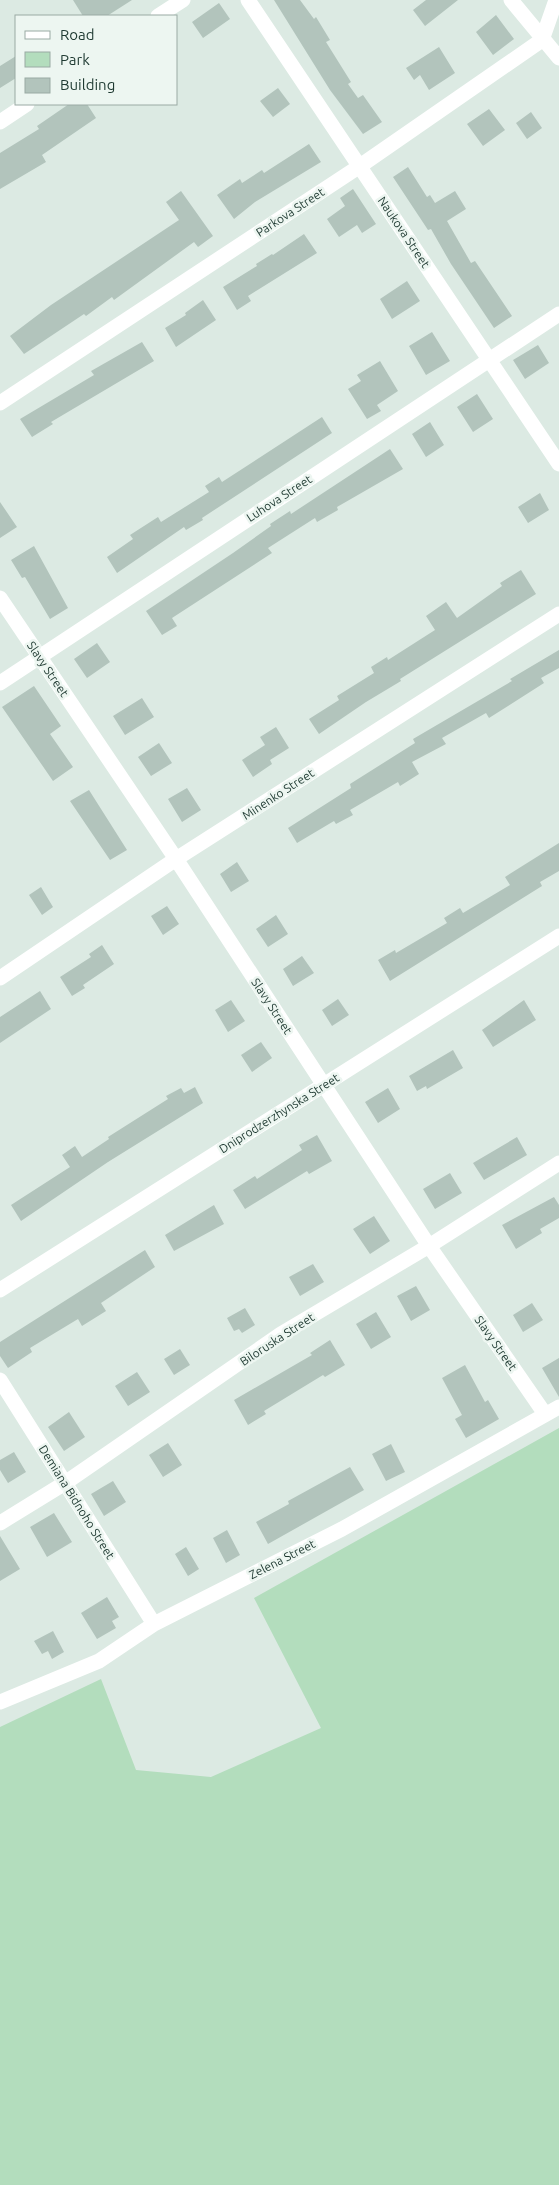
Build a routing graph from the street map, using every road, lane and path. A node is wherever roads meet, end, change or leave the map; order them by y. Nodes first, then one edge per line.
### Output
1 (182, 0) edge
2 (248, 0) edge
3 (512, 0) edge
4 (556, 0) edge
5 (160, 15) edge
6 (542, 40) junction
7 (559, 58) edge
8 (26, 105) edge
9 (0, 122) edge
10 (360, 166) junction
11 (559, 314) edge
12 (490, 359) junction
13 (0, 404) edge
14 (559, 464) edge
15 (0, 598) edge
16 (559, 614) edge
17 (39, 656) junction
18 (0, 683) edge
19 (176, 859) junction
20 (559, 936) edge
21 (0, 978) edge
22 (323, 1085) junction
23 (559, 1163) edge
24 (429, 1246) junction
25 (0, 1290) edge
26 (0, 1380) edge
27 (559, 1406) edge
28 (545, 1414) junction
29 (65, 1484) junction
30 (0, 1523) edge
31 (154, 1624) junction
32 (0, 1702) edge

1 - 5 street
2 - 10 street, Naukova Street
3 - 6 street
4 - 6 street
6 - 7 street
6 - 10 street, Parkova Street
8 - 9 street
10 - 12 street, Naukova Street
10 - 13 street, Parkova Street
11 - 12 street, Luhova Street
12 - 14 street, Naukova Street
12 - 17 street, Luhova Street
15 - 17 street, Slavy Street
16 - 19 street, Minenko Street
17 - 18 street, Luhova Street
17 - 19 street, Slavy Street
19 - 21 street, Minenko Street
19 - 22 street, Slavy Street
20 - 22 street, Dniprodzerzhynska Street
22 - 24 street, Slavy Street
22 - 25 street, Dniprodzerzhynska Street
23 - 24 street, Biloruska Street
24 - 28 street, Slavy Street
24 - 29 street, Biloruska Street
26 - 29 street, Demiana Bidnoho Street
27 - 28 street, Zelena Street
28 - 31 street, Zelena Street
29 - 30 street, Biloruska Street
29 - 31 street, Demiana Bidnoho Street
31 - 32 street, Zelena Street

